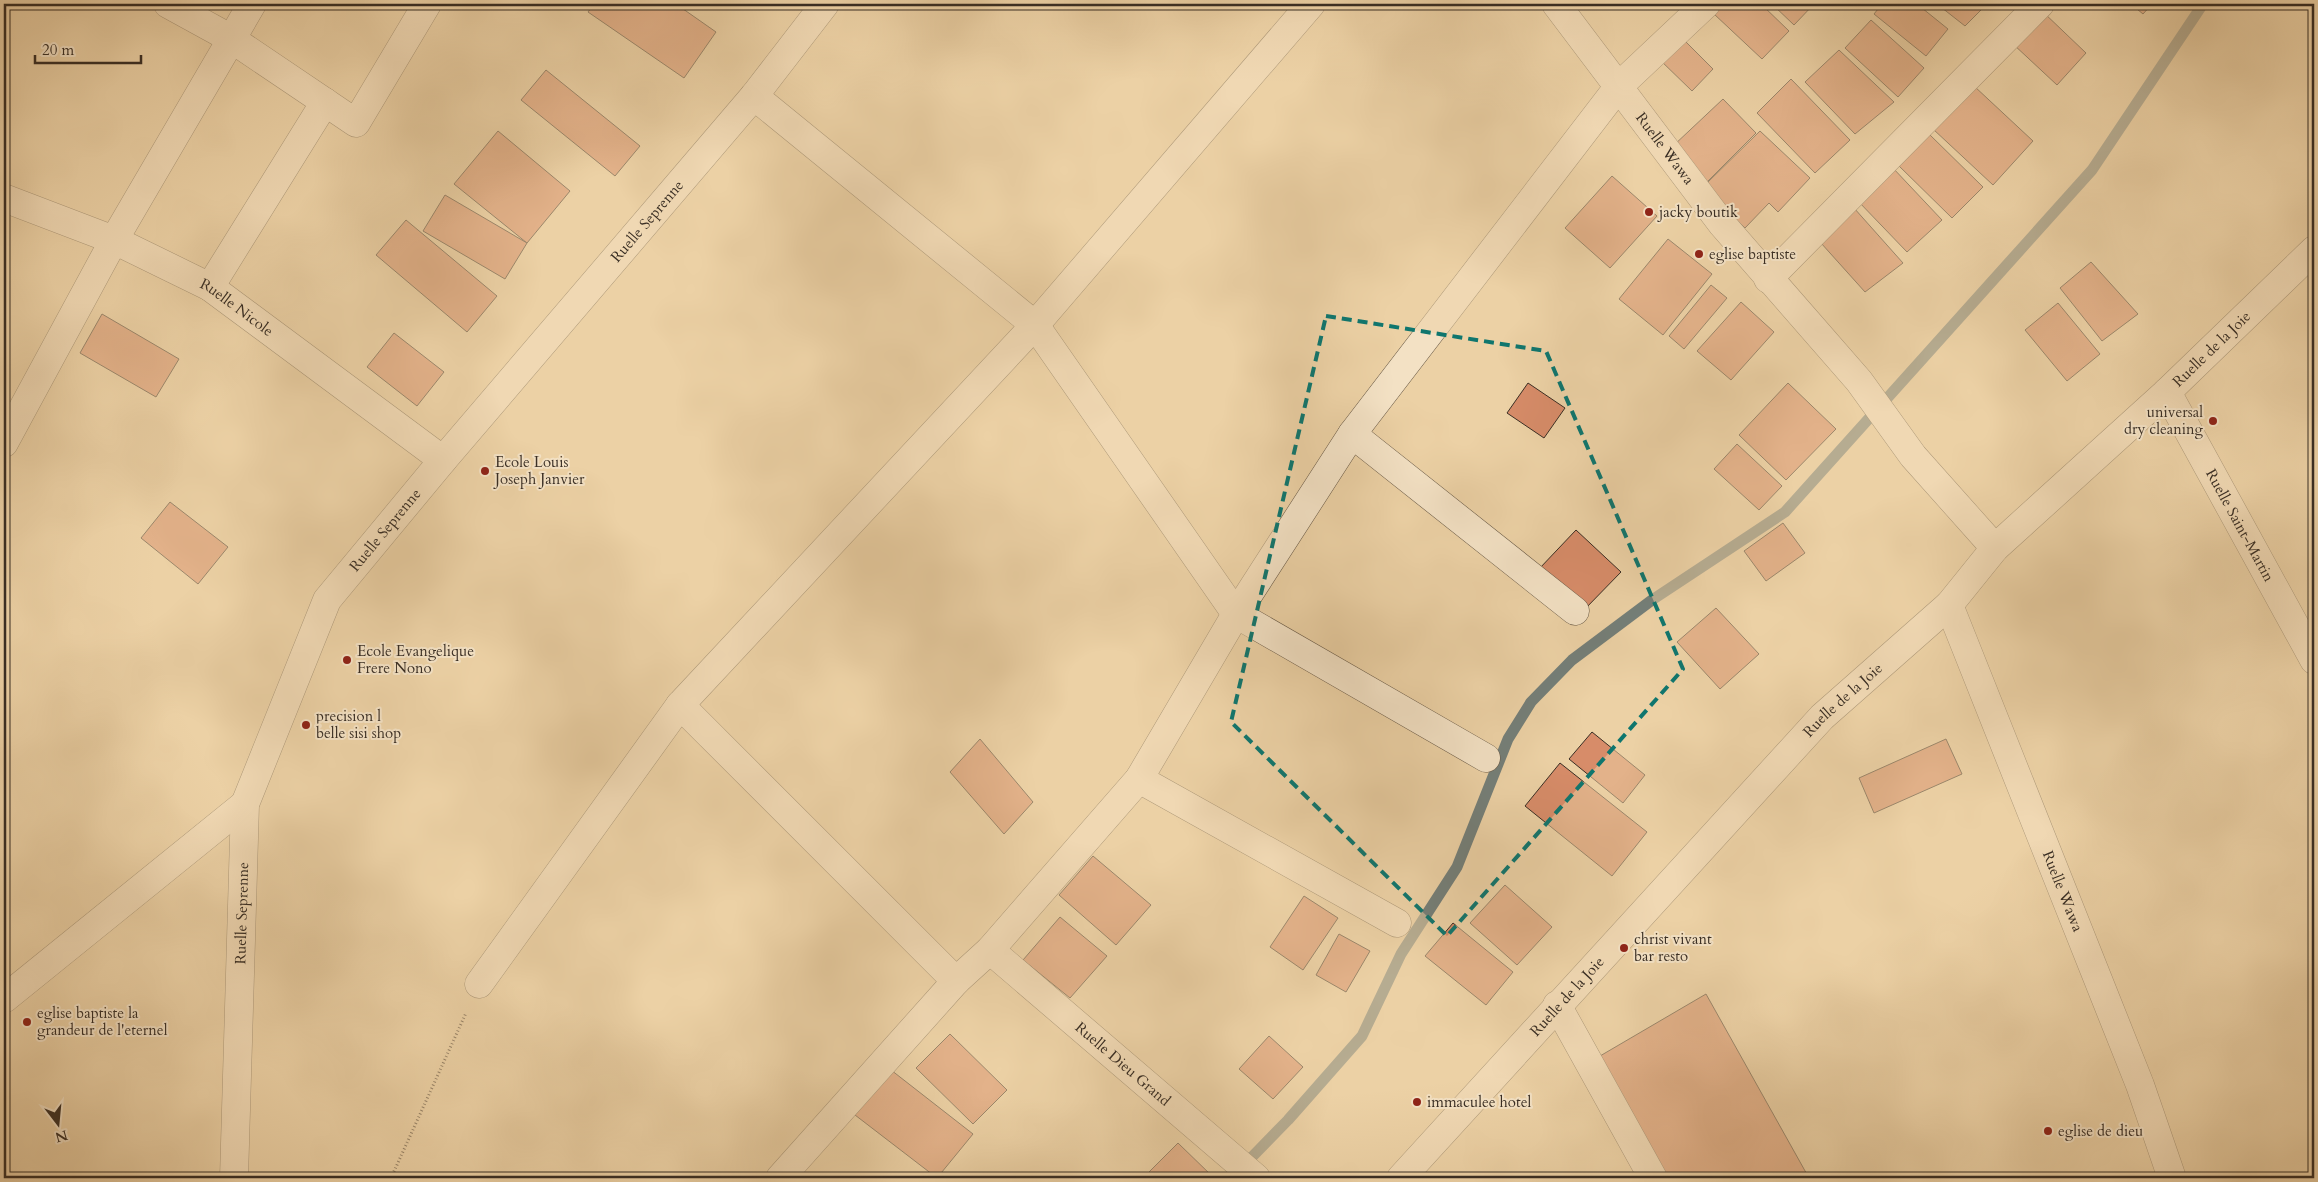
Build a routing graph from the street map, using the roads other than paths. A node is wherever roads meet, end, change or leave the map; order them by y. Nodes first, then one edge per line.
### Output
1 (168, 4) edge
2 (252, 4) edge
3 (427, 4) edge
4 (825, 4) edge
5 (1312, 4) edge
6 (1556, 4) edge
7 (1706, 4) edge
8 (2040, 4) edge
9 (230, 38) junction
10 (1619, 86) junction
11 (754, 96) junction
12 (325, 102) junction
13 (4, 198) edge
14 (114, 240) junction
15 (2314, 250) edge
16 (1768, 279) junction
17 (210, 287) junction
18 (1035, 325) junction
19 (2167, 392) junction
20 (1352, 434) junction
21 (4, 443) edge
22 (443, 460) junction
23 (1994, 548) junction
24 (1949, 605) junction
25 (1574, 611) dead end
26 (1236, 614) junction
27 (2314, 660) edge
28 (680, 705) junction
29 (1486, 758) dead end
30 (1139, 779) junction
31 (245, 804) junction
32 (1397, 923) dead end
33 (990, 950) junction
34 (956, 981) junction
35 (479, 984) road end
36 (4, 999) edge
37 (1557, 1005) junction
38 (234, 1178) edge
39 (780, 1178) edge
40 (1256, 1178) edge
41 (1401, 1178) edge
42 (1653, 1178) edge
43 (2172, 1178) edge

1 - 9 street
2 - 9 street
3 - 12 street
4 - 11 street, Ruelle Seprenne
5 - 18 street
6 - 10 street, Ruelle Wawa
7 - 10 street
8 - 16 street
9 - 12 street
9 - 14 street
10 - 16 street, Ruelle Wawa
10 - 20 street
11 - 18 street
11 - 22 street, Ruelle Seprenne
12 - 17 street
13 - 14 street, Ruelle Nicole
14 - 17 street, Ruelle Nicole
14 - 21 street
15 - 19 street, Ruelle de la Joie
16 - 23 street, Ruelle Wawa
17 - 22 street, Ruelle Nicole
18 - 26 street
18 - 28 street
19 - 23 street, Ruelle de la Joie
19 - 27 street, Ruelle Saint-Martin
20 - 25 street
20 - 26 street
22 - 31 street, Ruelle Seprenne
23 - 24 street, Ruelle de la Joie
24 - 37 street, Ruelle de la Joie
24 - 43 street, Ruelle Wawa
26 - 29 street
26 - 30 street
28 - 34 street
28 - 35 street
30 - 32 street
30 - 33 street
31 - 36 street
31 - 38 street, Ruelle Seprenne
33 - 34 street
33 - 40 street, Ruelle Dieu Grand
34 - 39 street
37 - 41 street, Ruelle de la Joie
37 - 42 street

